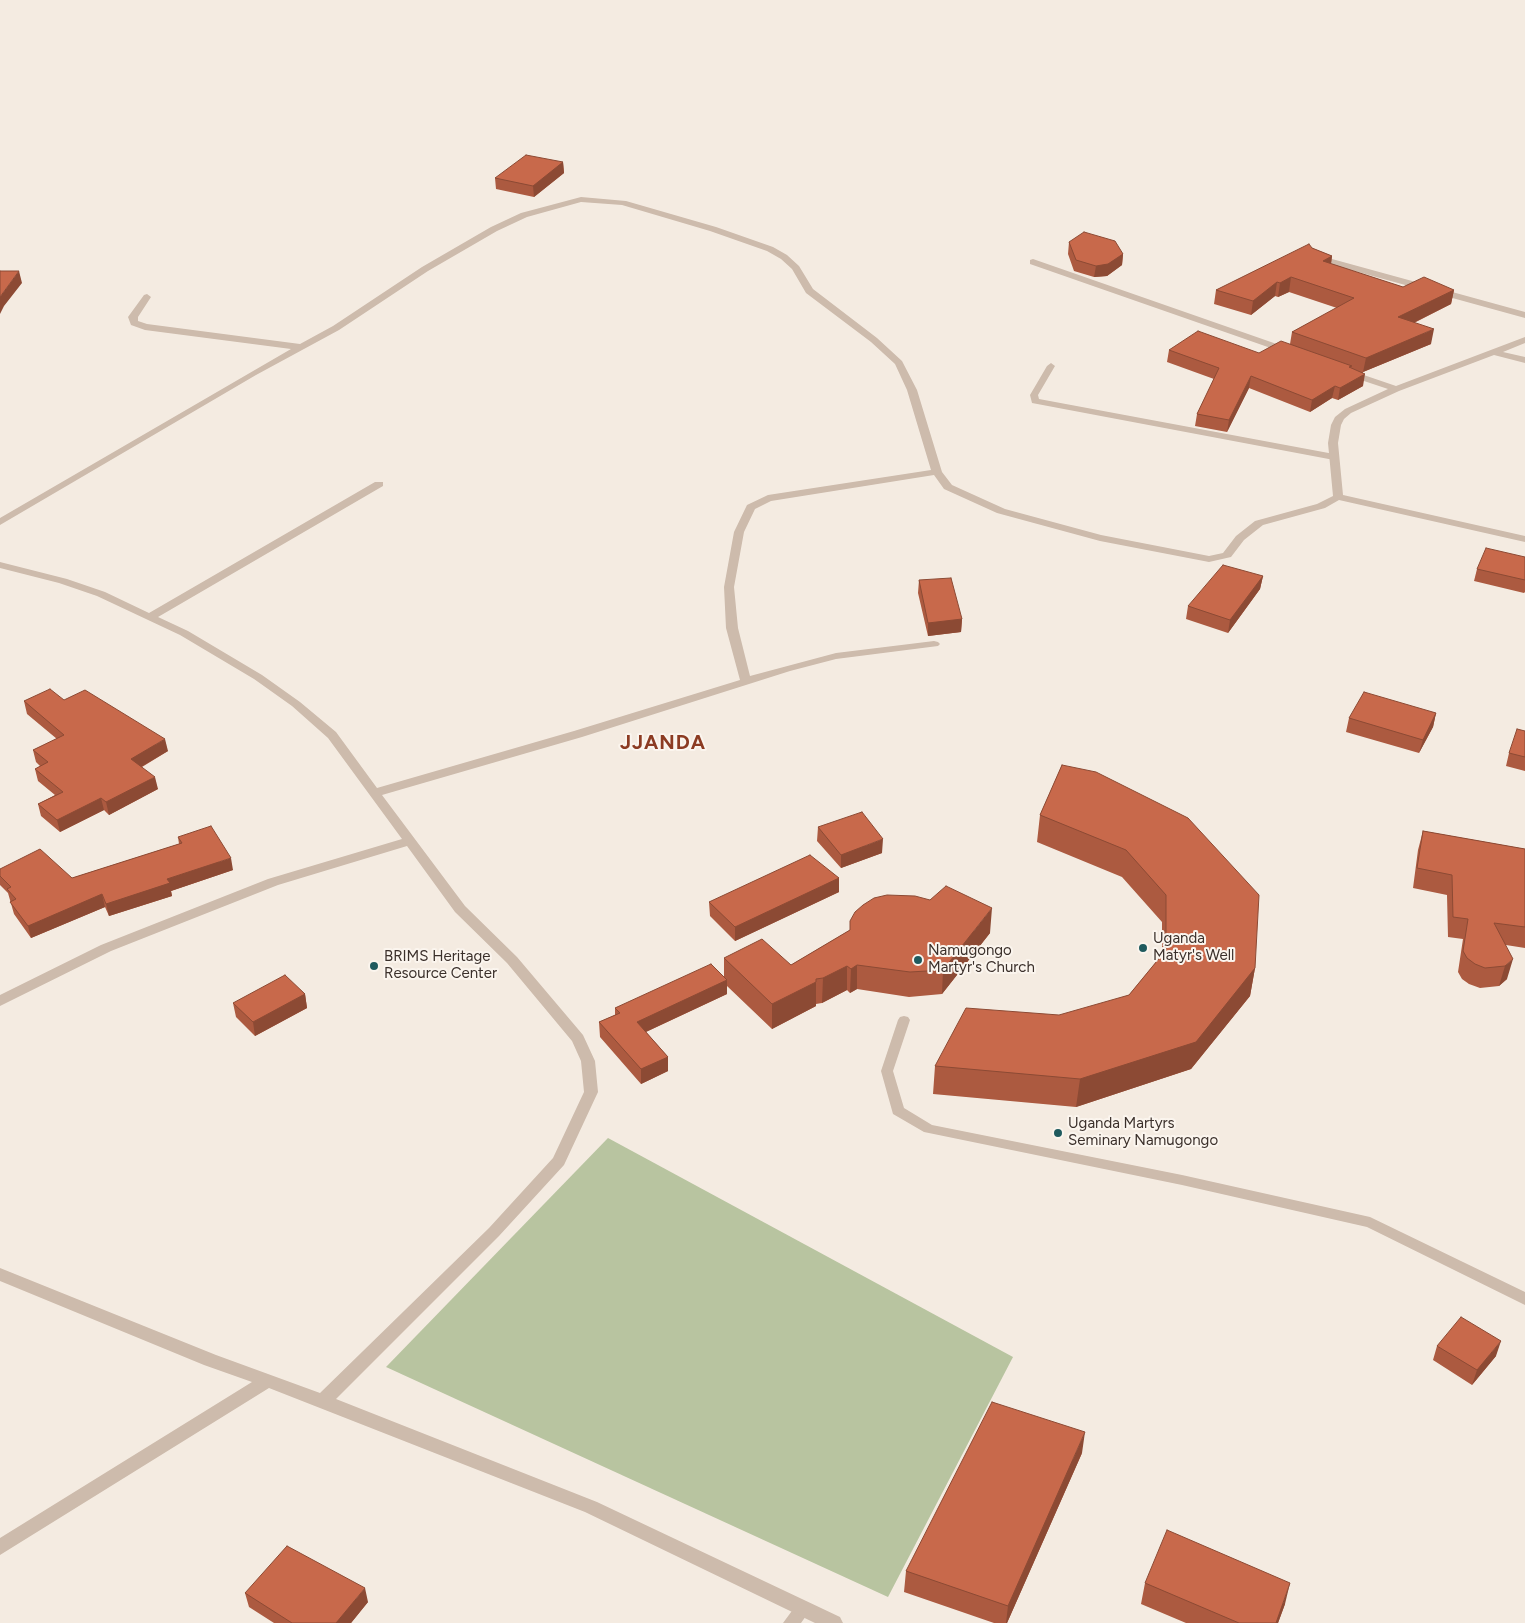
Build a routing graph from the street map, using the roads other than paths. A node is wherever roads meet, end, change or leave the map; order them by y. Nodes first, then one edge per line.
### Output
1 (1033, 262) dead end
2 (1332, 262) edge
3 (147, 297) dead end
4 (1525, 315) edge
5 (1525, 340) edge
6 (301, 347) junction
7 (1494, 352) junction
8 (1294, 354) edge
9 (1525, 360) edge
10 (1051, 366) dead end
11 (1340, 370) edge
12 (1396, 389) junction
13 (1334, 457) junction
14 (937, 472) junction
15 (380, 484) dead end
16 (1338, 497) junction
17 (0, 522) edge
18 (1525, 538) edge
19 (0, 565) edge
20 (149, 616) junction
21 (934, 644) dead end
22 (746, 682) junction
23 (374, 793) junction
24 (409, 841) junction
25 (0, 1001) edge
26 (904, 1020) dead end
27 (0, 1274) edge
28 (1525, 1299) edge
29 (267, 1381) junction
30 (323, 1401) junction
31 (0, 1547) edge
32 (803, 1609) junction
33 (790, 1623) edge
34 (834, 1623) edge

1 - 8 street
2 - 4 street
3 - 6 street
5 - 7 street
6 - 14 street
6 - 17 street
7 - 9 street
7 - 12 street
10 - 13 lane
11 - 12 street
12 - 13 street
13 - 16 street
14 - 16 street
14 - 22 street
15 - 20 street
16 - 18 street
19 - 20 street
20 - 23 street
21 - 22 street
22 - 23 street
23 - 24 street
24 - 25 street
24 - 30 street
26 - 28 lane
27 - 29 street
29 - 30 street
29 - 31 street
30 - 32 street
32 - 33 lane
32 - 34 street

